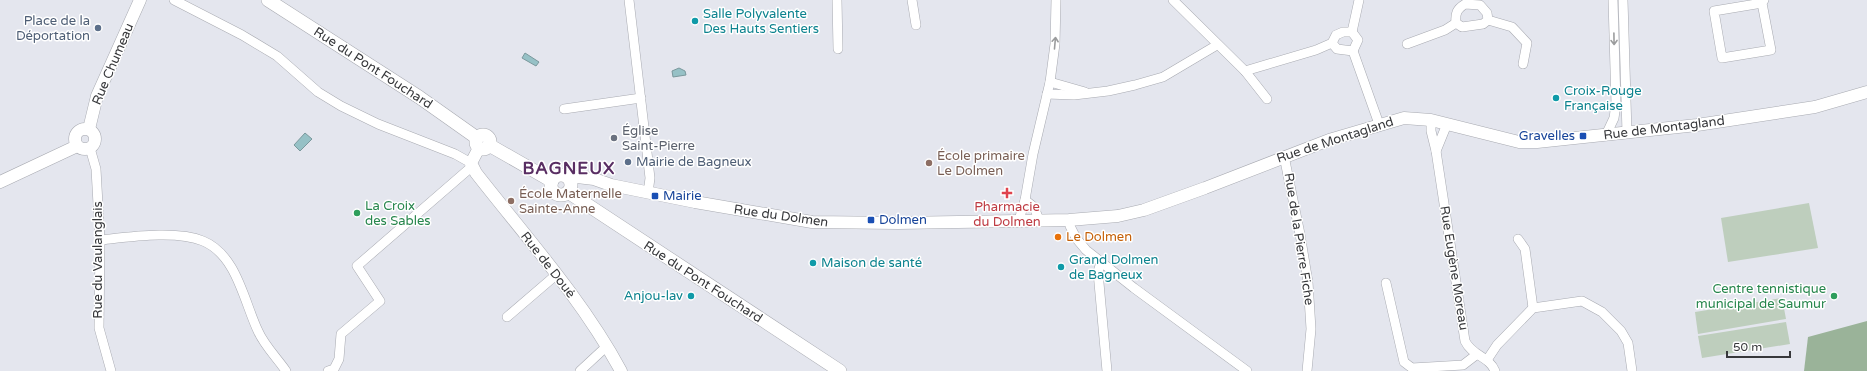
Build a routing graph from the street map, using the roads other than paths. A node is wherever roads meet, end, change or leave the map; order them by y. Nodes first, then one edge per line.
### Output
1 (140, 0) edge
2 (174, 0) edge
3 (268, 0) edge
4 (629, 0) edge
5 (837, 0) edge
6 (912, 0) edge
7 (1056, 0) edge
8 (1173, 0) edge
9 (1359, 0) edge
10 (1613, 0) edge
11 (1623, 0) edge
12 (1763, 1) edge
13 (1474, 2) edge
14 (1488, 20) junction
15 (1456, 23) junction
16 (916, 25) dead end
17 (1352, 32) junction
18 (250, 40) junction
19 (1332, 43) junction
20 (1407, 44) dead end
21 (1218, 46) junction
22 (245, 49) dead end
23 (838, 49) dead end
24 (1353, 51) junction
25 (1523, 64) dead end
26 (1245, 71) junction
27 (1050, 82) junction
28 (1086, 92) junction
29 (1867, 92) edge
30 (1047, 94) junction
31 (641, 98) junction
32 (1267, 99) dead end
33 (1616, 104) junction
34 (564, 109) dead end
35 (1431, 120) junction
36 (1379, 124) junction
37 (1447, 124) junction
38 (89, 129) junction
39 (1623, 134) junction
40 (1606, 135) junction
41 (482, 144) junction
42 (77, 146) junction
43 (90, 148) junction
44 (1436, 152) junction
45 (1284, 156) junction
46 (471, 163) junction
47 (0, 182) edge
48 (568, 185) junction
49 (648, 193) junction
50 (1025, 200) junction
51 (1019, 220) junction
52 (1039, 220) junction
53 (1069, 220) junction
54 (1518, 238) dead end
55 (100, 240) junction
56 (1101, 262) junction
57 (556, 276) junction
58 (1386, 283) dead end
59 (1533, 308) junction
60 (507, 317) dead end
61 (607, 346) junction
62 (1476, 355) junction
63 (1487, 360) junction
64 (111, 371) edge
65 (286, 371) edge
66 (328, 371) edge
67 (580, 371) edge
68 (621, 371) edge
69 (840, 371) edge
70 (1107, 371) edge
71 (1247, 371) edge
72 (1307, 371) edge
73 (1495, 371) edge
74 (1632, 371) edge

1 - 38 street, Rue Chumeau
2 - 18 street, Rue de Doué
3 - 41 main road, Rue du Pont Fouchard
4 - 31 street
5 - 23 street
6 - 16 street
27 -> 7 street
8 - 21 street
9 - 17 street
10 -> 33 street
11 - 39 street
12 - 12 street
13 - 14 street
13 - 15 street
14 - 15 street
14 - 25 street
15 - 20 street
17 - 19 street
17 - 24 street
18 - 22 street
18 - 46 street, Rue de Doué
19 - 24 street
19 - 26 street
21 - 26 street
21 - 28 street
24 - 36 street
26 - 32 street
27 - 28 street
27 - 30 street
28 - 30 street
29 - 39 street, Rue de Montagland
30 - 50 street
31 - 34 street
31 - 49 street
33 - 39 street
33 - 40 street
35 - 36 street, Rue de Montagland
35 - 37 street, Rue de Montagland
35 - 44 street, Rue Eugène Moreau
36 - 45 street, Rue de Montagland
37 - 40 street, Rue de Montagland
37 - 44 street
38 - 42 street
38 - 43 street
39 - 40 street, Rue de Montagland
41 - 46 street
41 - 48 main road, Rue du Pont Fouchard
42 - 43 street
42 - 47 street
43 - 55 street, Rue du Vaulanglais
44 - 62 street, Rue Eugène Moreau
45 - 53 street, Rue de Montagland
45 - 72 street, Rue de la Pierre Fiche
46 - 57 street, Rue de Doué
46 - 66 street
48 - 49 street, Rue du Dolmen
48 - 69 main road, Rue du Pont Fouchard
49 - 51 street, Rue du Dolmen
50 - 51 street
50 - 52 street
51 - 52 street, Rue du Dolmen
52 - 53 street, Rue du Dolmen
53 - 56 street
54 - 59 street
55 - 64 street, Rue du Vaulanglais
55 - 65 street
56 - 70 street
56 - 71 street
57 - 60 street
57 - 61 street, Rue de Doué
58 - 62 street
59 - 63 street
59 - 74 street
61 - 67 street
61 - 68 street, Rue de Doué
62 - 63 street
63 - 73 street

